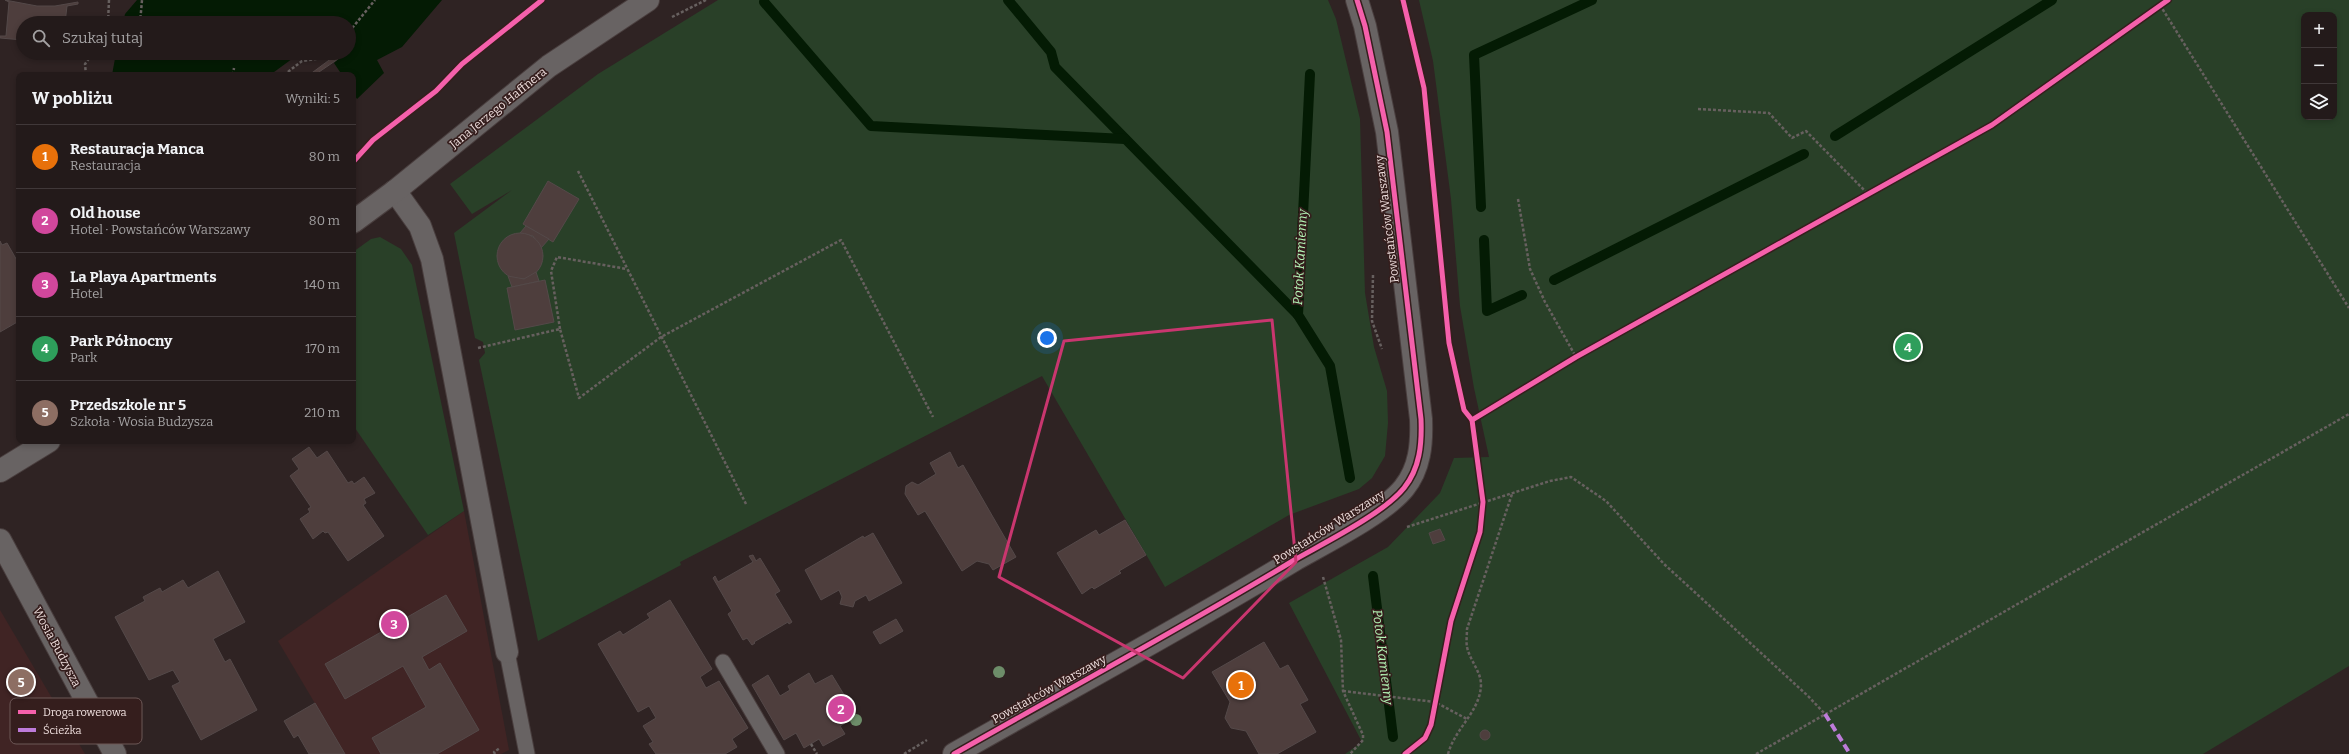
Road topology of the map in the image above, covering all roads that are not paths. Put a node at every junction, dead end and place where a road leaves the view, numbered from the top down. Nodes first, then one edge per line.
1 (648, 0) edge
2 (1357, 0) edge
3 (395, 190) junction
4 (356, 220) edge
5 (44, 444) edge
6 (0, 471) edge
7 (0, 540) edge
8 (507, 652) joint
9 (723, 662) dead end
10 (85, 698) edge
11 (110, 744) edge
12 (115, 754) edge
13 (527, 754) edge
14 (777, 754) edge
15 (954, 754) edge

1 - 3 street, Jana Jerzego Haffnera
2 - 15 street, Powstańców Warszawy
3 - 4 street, Jana Jerzego Haffnera
3 - 8 street
5 - 6 street
7 - 10 street, Wosia Budzysza
8 - 13 lane
9 - 14 lane
11 - 12 street, Wosia Budzysza

